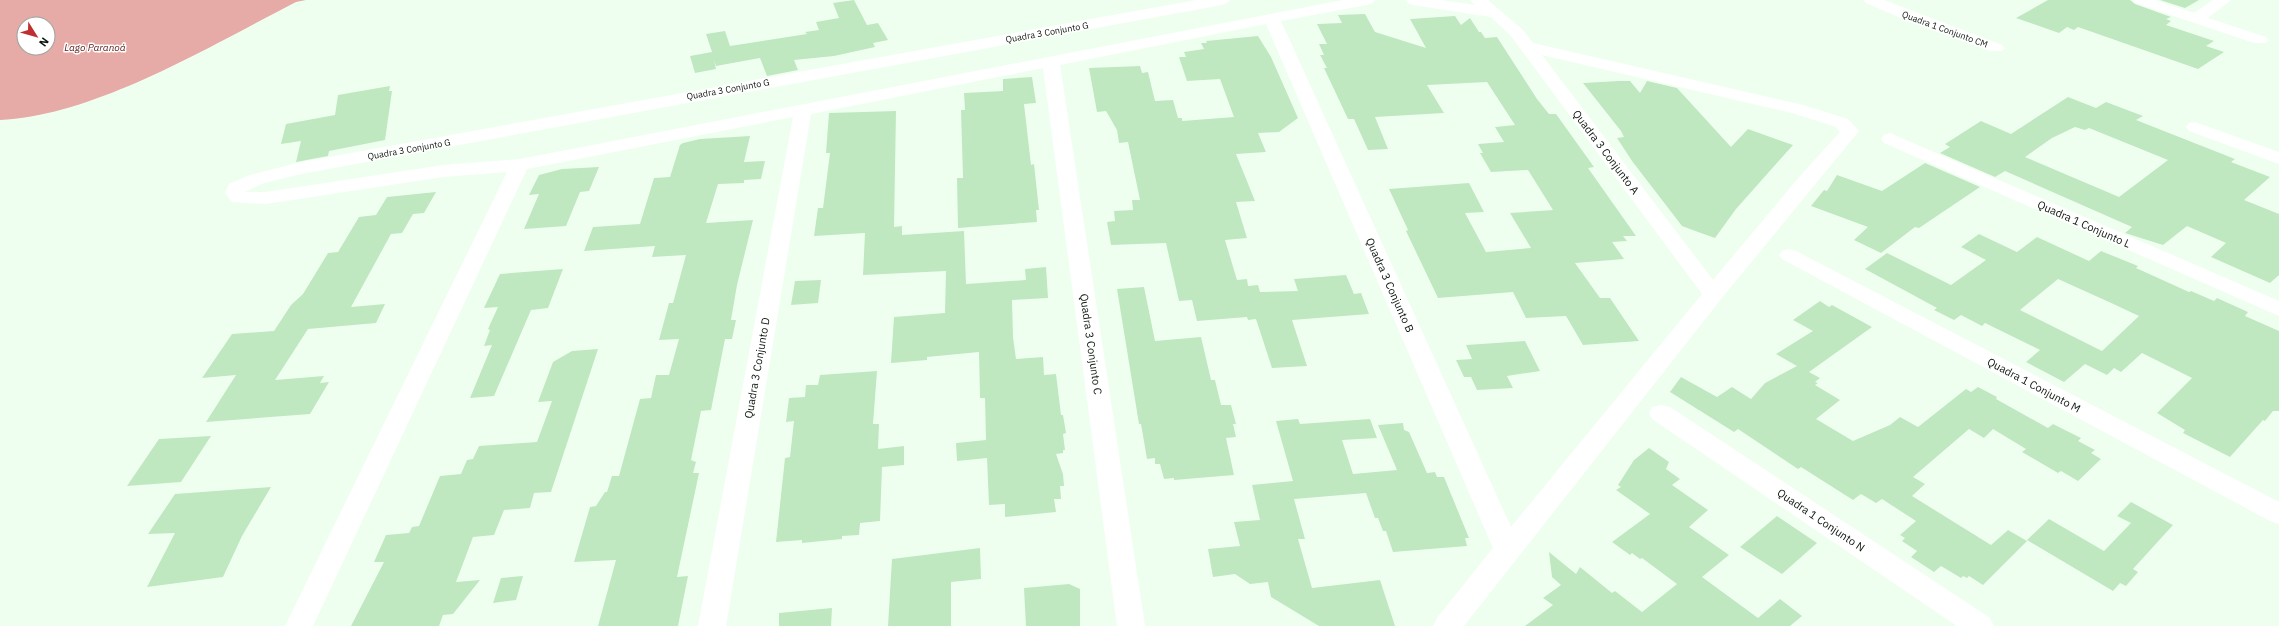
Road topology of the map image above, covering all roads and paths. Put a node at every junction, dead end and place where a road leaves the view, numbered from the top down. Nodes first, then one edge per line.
1 (1222, 0) edge
2 (1367, 0) edge
3 (1413, 0) edge
4 (1478, 0) edge
5 (1872, 0) edge
6 (2140, 0) edge
7 (2223, 0) edge
8 (1496, 13) junction
9 (2196, 18) junction
10 (1120, 19) junction
11 (1272, 19) junction
12 (2260, 40) dead end
13 (1150, 43) junction
14 (1526, 46) junction
15 (1996, 48) dead end
16 (1051, 62) junction
17 (803, 109) junction
18 (2195, 127) dead end
19 (1890, 139) dead end
20 (2279, 158) edge
21 (520, 164) junction
22 (1789, 255) dead end
23 (1713, 294) junction
24 (2279, 309) edge
25 (1661, 413) dead end
26 (2279, 514) edge
27 (1508, 551) junction
28 (299, 626) edge
29 (712, 626) edge
30 (1131, 626) edge
31 (1447, 626) edge
32 (1980, 626) edge

1 - 10 street, Quadra 3 Conjunto G
2 - 11 street
3 - 8 street
4 - 8 street, Quadra 3 Conjunto A
5 - 15 street, Quadra 1 Conjunto CM
6 - 9 street
7 - 9 street
8 - 14 street, Quadra 3 Conjunto A
9 - 12 street
10 - 13 street
10 - 21 street, Quadra 3 Conjunto G
11 - 13 street
11 - 27 street, Quadra 3 Conjunto B
13 - 16 street
14 - 23 street, Quadra 3 Conjunto A
14 - 23 street
16 - 17 street
16 - 30 street, Quadra 3 Conjunto C
17 - 21 street
17 - 29 street, Quadra 3 Conjunto D
18 - 20 street
19 - 24 street, Quadra 1 Conjunto L
21 - 28 street
22 - 26 street, Quadra 1 Conjunto M
23 - 27 street
25 - 32 street, Quadra 1 Conjunto N
27 - 31 street

